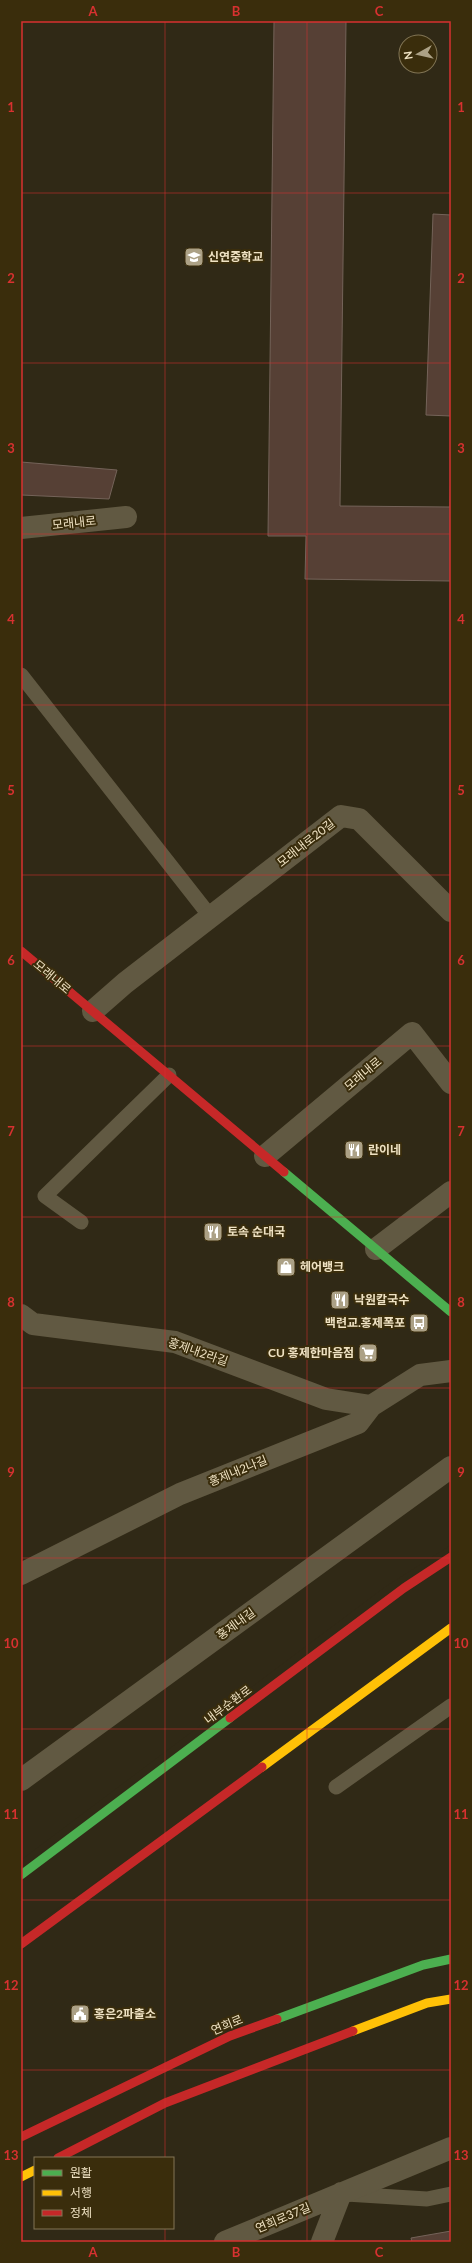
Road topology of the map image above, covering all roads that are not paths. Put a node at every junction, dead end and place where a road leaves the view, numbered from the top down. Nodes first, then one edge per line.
1 (126, 517) dead end
2 (21, 528) edge
3 (21, 675) edge
4 (451, 911) edge
5 (210, 916) junction
6 (23, 957) edge
7 (93, 1011) junction
8 (168, 1075) junction
9 (451, 1083) edge
10 (265, 1156) junction
11 (451, 1192) edge
12 (81, 1222) dead end
13 (376, 1250) junction
14 (451, 1312) edge
15 (21, 1315) edge
16 (451, 1371) edge
17 (371, 1406) junction
18 (451, 1467) edge
19 (451, 1557) edge
20 (21, 1574) edge
21 (451, 1628) edge
22 (451, 1706) edge
23 (21, 1780) edge
24 (336, 1786) dead end
25 (21, 1875) edge
26 (21, 1944) edge
27 (451, 1959) edge
28 (451, 1999) edge
29 (21, 2137) edge
30 (451, 2148) edge
31 (60, 2157) edge
32 (34, 2170) edge
33 (21, 2177) edge
34 (341, 2193) junction
35 (451, 2194) edge
36 (225, 2242) edge
37 (322, 2242) edge

1 - 2 street, 모래내로
3 - 5 lane
4 - 5 street, 모래내로20길
5 - 7 street, 모래내로20길
6 - 7 main road, 모래내로
7 - 8 main road, 모래내로
8 - 10 main road, 모래내로
8 - 12 lane
9 - 10 street, 모래내로
10 - 13 main road, 모래내로
11 - 13 street
13 - 14 main road, 모래내로
15 - 17 street, 홍제내2라길
16 - 17 street, 홍제내2나길
17 - 20 street, 홍제내2나길
18 - 23 street, 홍제내길
19 - 25 main road, 내부순환로
21 - 26 main road
22 - 24 lane
27 - 29 main road, 연희로
28 - 31 main road
30 - 34 street, 연희로37길
32 - 33 main road
34 - 35 lane, 연희로37길
34 - 36 street, 연희로37길
34 - 37 street

